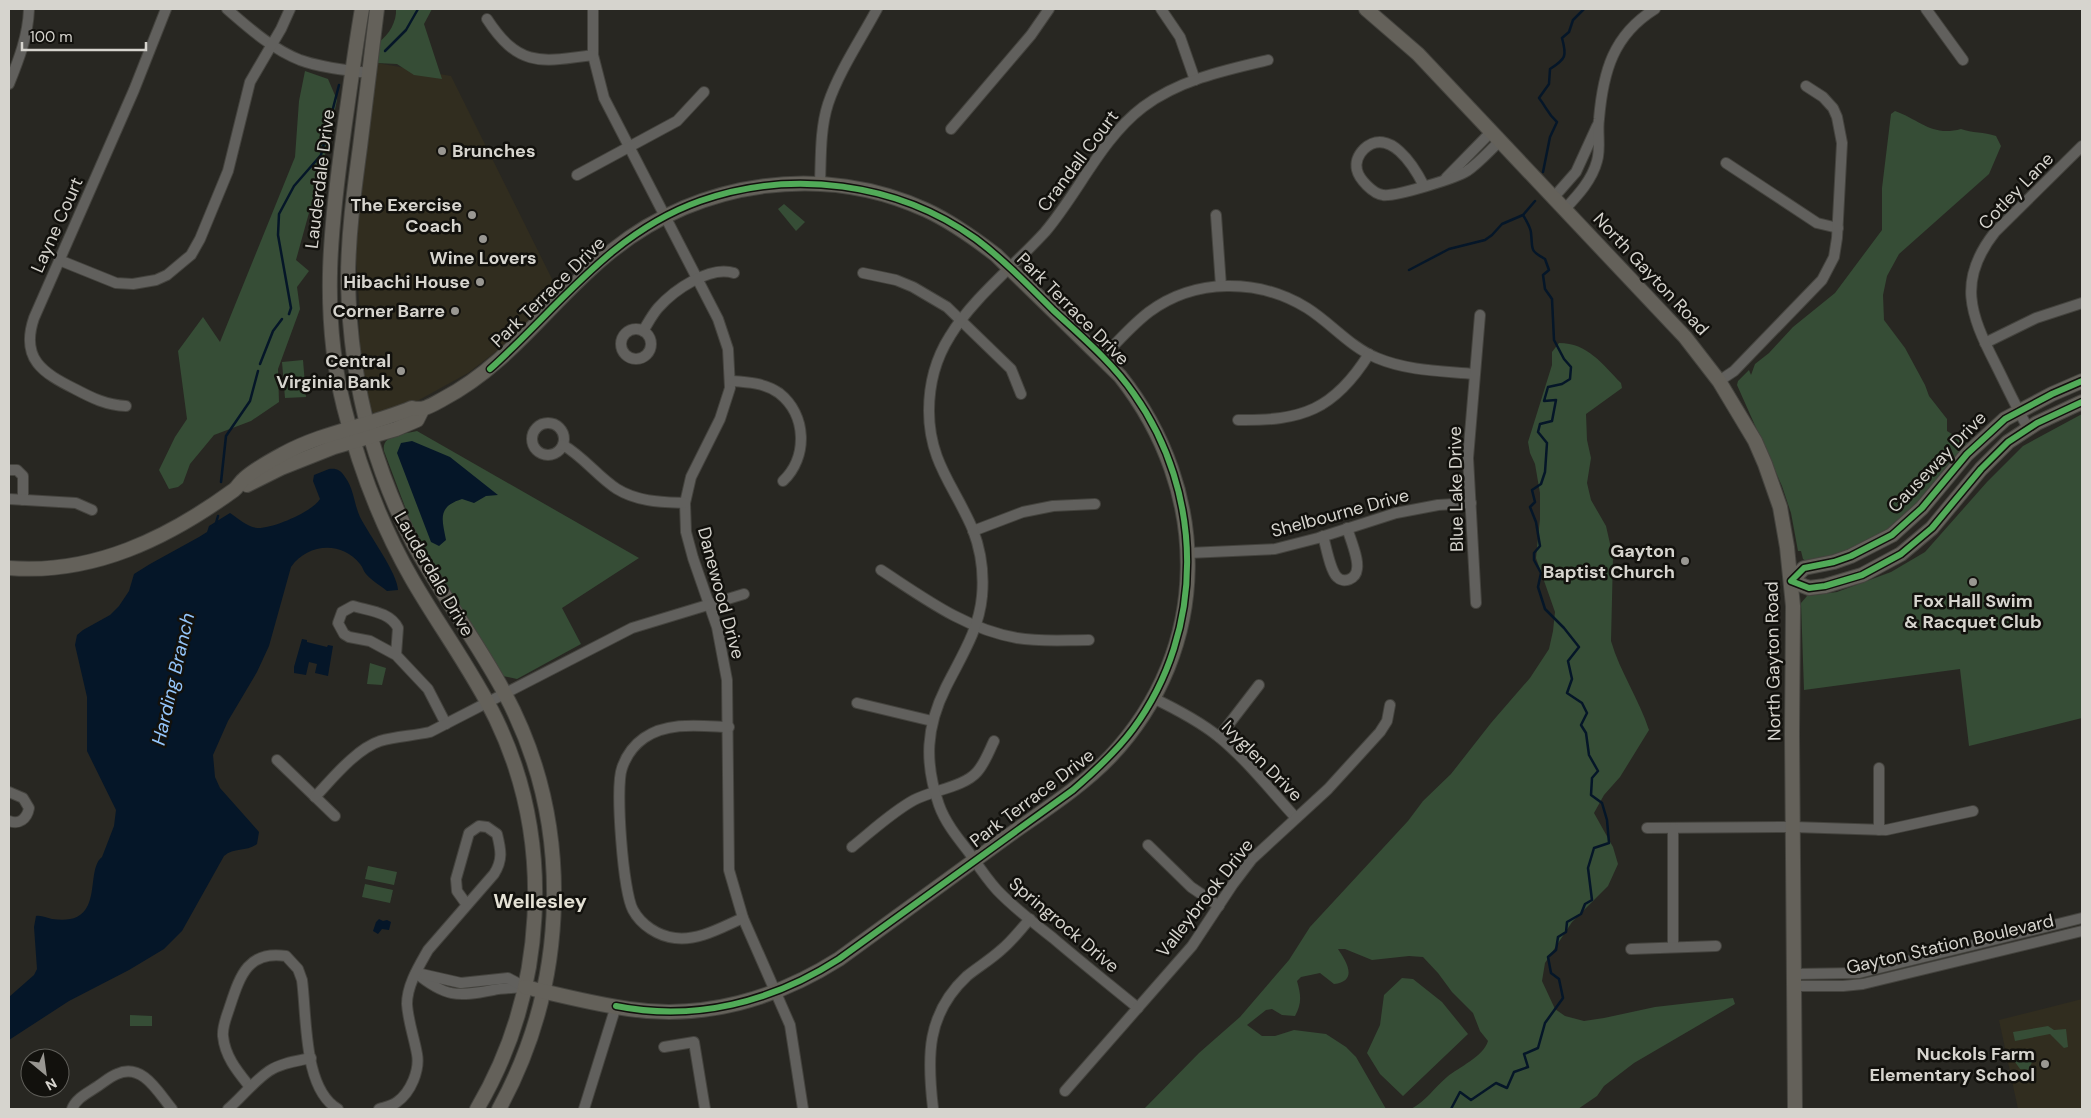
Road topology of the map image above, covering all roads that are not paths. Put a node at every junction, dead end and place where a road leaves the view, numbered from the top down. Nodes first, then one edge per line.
1 (29, 9) edge
2 (166, 9) edge
3 (227, 9) edge
4 (290, 9) edge
5 (362, 9) edge
6 (377, 9) edge
7 (593, 9) edge
8 (878, 9) edge
9 (1048, 9) edge
10 (1161, 9) edge
11 (1366, 9) edge
12 (1655, 9) edge
13 (1926, 9) edge
14 (487, 19) dead end
15 (272, 44) junction
16 (593, 55) junction
17 (1268, 60) dead end
18 (1963, 60) dead end
19 (352, 71) junction
20 (368, 73) junction
21 (1195, 80) junction
22 (9, 84) edge
23 (1806, 86) dead end
24 (704, 92) dead end
25 (1599, 123) junction
26 (951, 128) dead end
27 (1496, 136) junction
28 (2082, 146) edge
29 (628, 148) junction
30 (1726, 163) dead end
31 (577, 175) dead end
32 (820, 184) junction
33 (1424, 186) junction
34 (1554, 197) junction
35 (1565, 209) junction
36 (1216, 215) dead end
37 (664, 217) junction
38 (1838, 228) junction
39 (59, 260) junction
40 (1010, 268) junction
41 (734, 273) dead end
42 (863, 273) dead end
43 (697, 280) junction
44 (1221, 286) junction
45 (2082, 303) edge
46 (1480, 315) dead end
47 (961, 320) junction
48 (643, 331) dead end
49 (1985, 343) junction
50 (1369, 354) junction
51 (1102, 357) junction
52 (1474, 374) junction
53 (731, 380) junction
54 (1719, 381) junction
55 (2082, 381) edge
56 (1021, 394) dead end
57 (2082, 402) edge
58 (126, 406) dead end
59 (2019, 412) junction
60 (1238, 420) dead end
61 (2028, 428) junction
62 (369, 430) junction
63 (352, 434) junction
64 (563, 445) dead end
65 (9, 470) edge
66 (783, 480) dead end
67 (9, 499) edge
68 (23, 500) junction
69 (685, 503) junction
70 (1095, 504) dead end
71 (1471, 504) junction
72 (92, 510) dead end
73 (1347, 528) junction
74 (973, 532) junction
75 (1323, 536) junction
76 (1188, 553) junction
77 (9, 568) edge
78 (881, 570) dead end
79 (1791, 581) junction
80 (744, 594) dead end
81 (1476, 603) dead end
82 (709, 604) junction
83 (976, 626) junction
84 (1089, 640) dead end
85 (396, 655) junction
86 (1259, 686) dead end
87 (504, 693) junction
88 (1153, 698) junction
89 (488, 702) junction
90 (857, 703) dead end
91 (1390, 705) dead end
92 (932, 722) junction
93 (446, 724) junction
94 (729, 728) junction
95 (1219, 737) junction
96 (994, 741) dead end
97 (277, 760) dead end
98 (1879, 768) dead end
99 (935, 790) junction
100 (9, 792) edge
101 (315, 797) junction
102 (1974, 812) dead end
103 (335, 816) dead end
104 (1296, 818) junction
105 (9, 821) edge
106 (1793, 827) junction
107 (1647, 828) dead end
108 (1673, 828) junction
109 (1878, 830) junction
110 (1148, 844) dead end
111 (852, 847) dead end
112 (975, 861) junction
113 (467, 905) junction
114 (1219, 906) junction
115 (743, 918) junction
116 (2082, 918) edge
117 (1030, 919) junction
118 (2082, 931) edge
119 (1716, 946) dead end
120 (1674, 947) junction
121 (1631, 949) dead end
122 (416, 973) junction
123 (1795, 980) junction
124 (525, 987) junction
125 (543, 991) junction
126 (776, 992) junction
127 (616, 1006) junction
128 (1138, 1008) junction
129 (664, 1047) dead end
130 (311, 1058) junction
131 (250, 1087) junction
132 (1065, 1092) dead end
133 (933, 1108) dead end
134 (72, 1109) edge
135 (172, 1109) edge
136 (228, 1109) edge
137 (338, 1109) edge
138 (379, 1109) edge
139 (477, 1109) edge
140 (499, 1109) edge
141 (584, 1109) edge
142 (705, 1109) edge
143 (803, 1109) edge
144 (1795, 1109) edge

1 - 22 street
2 - 39 street, Layne Court
3 - 15 street
4 - 15 street
5 - 19 street, Lauderdale Drive
6 - 20 street, Lauderdale Drive
7 - 16 street, Danewood Drive
8 - 32 street
9 - 26 street
10 - 21 street
11 - 27 street, North Gayton Road
12 - 25 street
13 - 18 street
14 - 16 street
15 - 19 street
15 - 39 street
16 - 29 street, Danewood Drive
17 - 21 street, Crandall Court
19 - 20 street
19 - 63 street, Lauderdale Drive
20 - 62 street, Lauderdale Drive
21 - 40 street, Crandall Court
23 - 38 street
24 - 29 street
25 - 34 street
25 - 35 street
27 - 33 street
27 - 34 street, North Gayton Road
28 - 49 street, Cotley Lane
29 - 31 street
29 - 37 street, Danewood Drive
30 - 38 street
32 - 37 street, Park Terrace Drive
32 - 40 street, Park Terrace Drive
33 - 33 street
34 - 35 street, North Gayton Road
35 - 54 street, North Gayton Road
36 - 44 street
37 - 43 street, Danewood Drive
37 - 62 street, Park Terrace Drive
38 - 54 street
39 - 58 street, Layne Court
40 - 47 street, Crandall Court
40 - 51 street, Park Terrace Drive
41 - 43 street
42 - 47 street
43 - 48 street
43 - 53 street, Danewood Drive
44 - 50 street
44 - 51 street
45 - 49 street
46 - 52 street, Blue Lake Drive
47 - 56 street
47 - 74 street, Crandall Court
49 - 59 street, Cotley Lane
50 - 52 street
50 - 60 street
51 - 76 street, Park Terrace Drive
52 - 71 street, Blue Lake Drive
53 - 66 street
53 - 69 street, Danewood Drive
54 - 79 street, North Gayton Road
55 - 59 street, Causeway Drive
57 - 61 street, Causeway Drive
59 - 61 street, Cotley Lane
59 - 79 street, Causeway Drive
61 - 79 street, Causeway Drive
62 - 63 street, Park Terrace Drive
62 - 87 street, Lauderdale Drive
63 - 77 street, Park Terrace Drive
63 - 89 street, Lauderdale Drive
64 - 69 street
65 - 68 street
67 - 68 street
68 - 72 street
69 - 82 street, Danewood Drive
70 - 74 street
71 - 73 street, Shelbourne Drive
71 - 81 street, Blue Lake Drive
73 - 75 street, Shelbourne Drive
73 - 75 street
74 - 83 street, Springrock Drive
75 - 76 street, Shelbourne Drive
76 - 88 street, Park Terrace Drive
78 - 83 street
79 - 106 street, North Gayton Road
80 - 82 street
82 - 87 street
82 - 94 street, Danewood Drive
83 - 84 street
83 - 92 street, Springrock Drive
85 - 85 street
85 - 93 street
86 - 95 street
87 - 89 street
87 - 125 street, Lauderdale Drive
88 - 95 street, Ivyglen Drive
88 - 112 street, Park Terrace Drive
89 - 93 street
89 - 124 street, Lauderdale Drive
90 - 92 street
91 - 104 street, Valleybrook Drive
92 - 99 street, Springrock Drive
93 - 101 street
94 - 115 street, Danewood Drive
94 - 115 street
95 - 104 street, Ivyglen Drive
96 - 99 street
97 - 101 street
98 - 109 street
99 - 111 street
99 - 112 street, Springrock Drive
100 - 105 street
101 - 103 street
102 - 109 street
104 - 114 street, Valleybrook Drive
106 - 108 street
106 - 109 street
106 - 123 street, North Gayton Road
107 - 108 street
108 - 120 street
110 - 114 street
112 - 117 street, Springrock Drive
112 - 126 street, Park Terrace Drive
113 - 113 street
113 - 122 street
114 - 128 street, Valleybrook Drive
115 - 126 street, Danewood Drive
116 - 123 street, Gayton Station Boulevard
117 - 128 street, Springrock Drive
117 - 133 street
118 - 123 street, Gayton Station Boulevard
119 - 120 street
120 - 121 street
122 - 124 street
122 - 138 street
123 - 144 street, North Gayton Road
124 - 125 street, Park Terrace Drive
124 - 139 street, Lauderdale Drive
125 - 127 street, Park Terrace Drive
125 - 140 street, Lauderdale Drive
126 - 127 street, Park Terrace Drive
126 - 143 street, Danewood Drive
127 - 141 street
128 - 132 street, Valleybrook Drive
129 - 142 street
130 - 131 street
130 - 131 street
130 - 137 street
131 - 136 street
134 - 135 street

